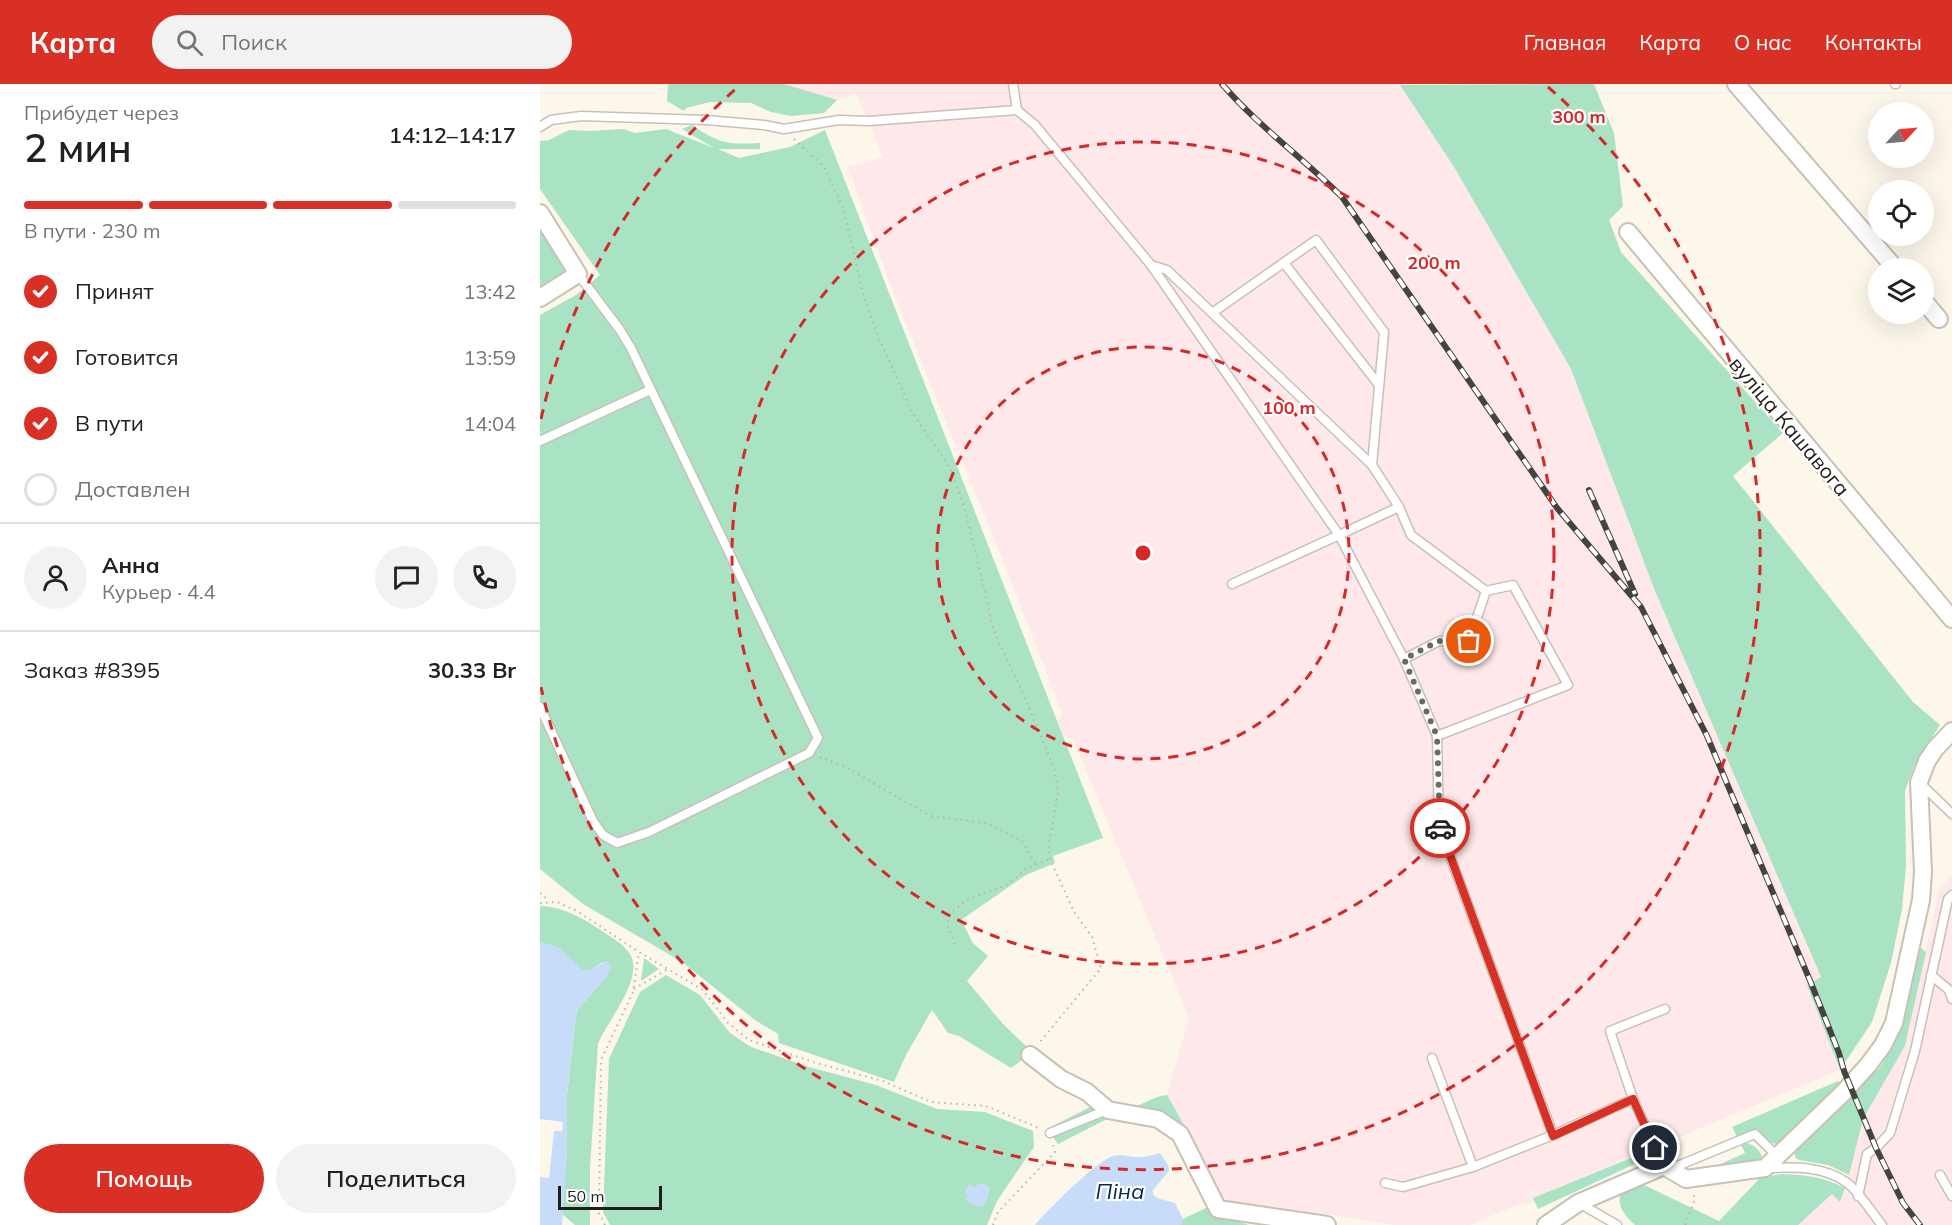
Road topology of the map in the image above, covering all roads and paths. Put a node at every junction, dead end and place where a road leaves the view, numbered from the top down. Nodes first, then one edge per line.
1 (1013, 84) edge
2 (1736, 84) edge
3 (1017, 110) junction
4 (540, 127) edge
5 (784, 129) junction
6 (540, 213) edge
7 (1628, 232) dead end
8 (1886, 258) edge
9 (1284, 263) junction
10 (1151, 265) junction
11 (578, 274) junction
12 (540, 298) edge
13 (1212, 313) junction
14 (1934, 313) edge
15 (1939, 319) dead end
16 (1379, 385) junction
17 (650, 390) junction
18 (540, 441) edge
19 (1372, 465) junction
20 (1399, 507) junction
21 (1339, 535) junction
22 (1232, 584) dead end
23 (1486, 591) junction
24 (1952, 619) edge
25 (1404, 659) junction
26 (540, 707) edge
27 (1952, 731) edge
28 (1437, 736) junction
29 (810, 753) junction
30 (1919, 782) junction
31 (1952, 814) edge
32 (1050, 859) junction
33 (1036, 864) junction
34 (540, 893) edge
35 (1952, 895) edge
36 (550, 902) junction
37 (540, 903) edge
38 (955, 944) dead end
39 (639, 952) junction
40 (668, 969) junction
41 (1931, 975) junction
42 (633, 989) junction
43 (1952, 999) edge
44 (1665, 1009) dead end
45 (1030, 1055) joint
46 (1432, 1058) dead end
47 (1633, 1099) junction
48 (1108, 1110) junction
49 (1050, 1133) junction
50 (1553, 1136) junction
51 (1771, 1162) junction
52 (1473, 1167) junction
53 (1667, 1168) junction
54 (1940, 1175) dead end
55 (1686, 1179) junction
56 (1385, 1184) dead end
57 (1858, 1196) junction
58 (1952, 1196) edge
59 (1578, 1203) junction
60 (605, 1225) edge
61 (993, 1225) edge
62 (1327, 1225) edge
63 (1546, 1225) edge
64 (1617, 1225) edge
65 (1685, 1225) edge
66 (1882, 1225) edge

1 - 3 lane
2 - 8 street
3 - 5 lane
3 - 10 lane
4 - 5 lane
5 - 32 path
6 - 11 street
7 - 24 street, вуліца Кашавога
9 - 13 lane
9 - 16 lane
9 - 16 lane
10 - 13 lane
10 - 21 lane
11 - 12 street
11 - 17 lane
13 - 19 lane
14 - 15 street
16 - 19 lane
17 - 18 lane
17 - 29 lane
19 - 20 lane
20 - 21 lane
20 - 23 lane
21 - 22 lane
21 - 25 lane
23 - 25 lane
23 - 28 lane
25 - 28 lane
26 - 29 lane
27 - 30 street
28 - 50 lane
29 - 33 path
30 - 31 lane
30 - 51 street
32 - 33 path
32 - 45 path
33 - 38 path
34 - 36 path
35 - 41 lane
36 - 37 path
36 - 39 path
39 - 40 path
39 - 42 path
40 - 42 path
40 - 49 path
41 - 43 lane
41 - 57 lane
42 - 60 path
44 - 47 lane
45 - 48 street
46 - 52 lane
47 - 50 lane
47 - 53 lane
48 - 49 lane
48 - 62 street
49 - 61 path
50 - 52 lane
51 - 53 lane
51 - 55 street
51 - 57 lane
52 - 56 lane
53 - 55 street
53 - 59 street
54 - 58 lane
55 - 65 path
57 - 66 lane
59 - 63 street
59 - 64 lane

